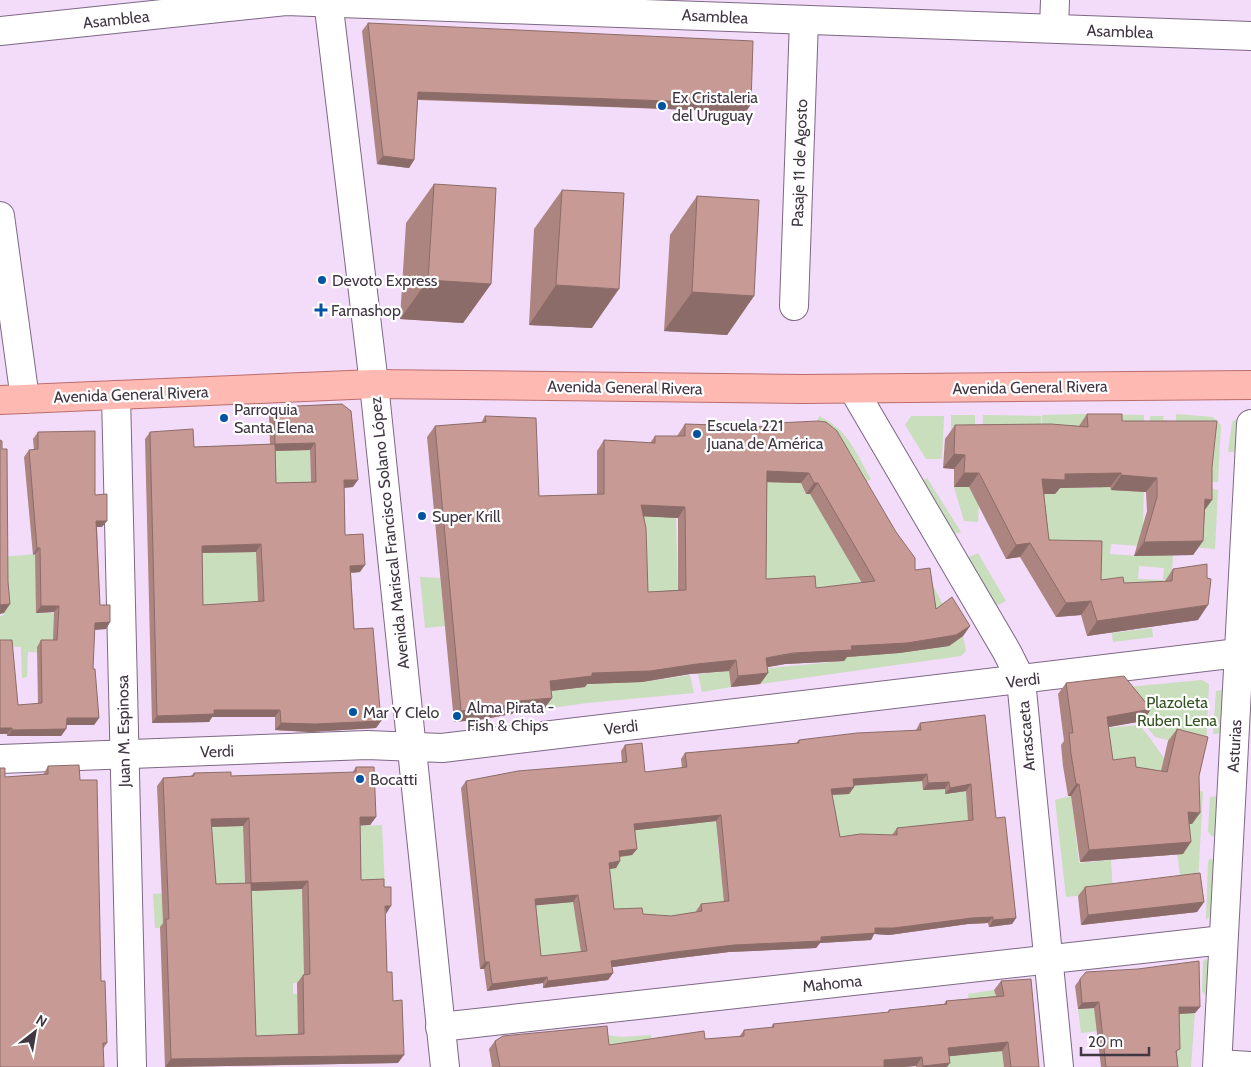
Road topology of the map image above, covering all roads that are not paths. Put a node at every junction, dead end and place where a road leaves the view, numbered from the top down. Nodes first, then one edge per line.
1 (1055, 0) edge
2 (328, 1) edge
3 (676, 7) edge
4 (804, 20) junction
5 (1054, 28) junction
6 (0, 31) edge
7 (1251, 36) edge
8 (0, 216) edge
9 (794, 306) dead end
10 (374, 384) junction
11 (1251, 385) edge
12 (853, 389) junction
13 (116, 395) junction
14 (13, 399) edge
15 (1251, 424) edge
16 (1238, 653) junction
17 (1021, 680) junction
18 (1243, 734) edge
19 (411, 747) junction
20 (124, 755) junction
21 (0, 759) edge
22 (1224, 940) junction
23 (1047, 960) junction
24 (440, 1026) junction
25 (1218, 1065) edge
26 (1251, 1066) edge
27 (132, 1067) edge
28 (445, 1067) edge
29 (1059, 1067) edge

1 - 5 street
2 - 3 street, Asamblea
2 - 6 street, Asamblea
2 - 10 street, Avenida Mariscal Francisco Solano López
3 - 4 street, Asamblea
4 - 5 street, Asamblea
4 - 9 street, Pasaje 11 de Agosto
5 - 7 street, Asamblea
8 - 14 street
10 - 12 main road, Avenida General Rivera
10 - 13 main road, Avenida General Rivera
10 - 19 street, Avenida Mariscal Francisco Solano López
11 - 12 main road, Avenida General Rivera
12 - 17 street, Arrascaeta
13 - 14 main road, Avenida General Rivera
13 - 20 street, Juan M. Espinosa
15 - 16 street, Asturias
16 - 17 street, Verdi
16 - 18 street, Asturias
17 - 19 street, Verdi
17 - 23 street, Arrascaeta
18 - 22 street, Asturias
19 - 20 street, Verdi
19 - 24 street, Avenida Mariscal Francisco Solano López
20 - 21 street, Verdi
20 - 27 street, Juan M. Espinosa
22 - 23 street, Mahoma
22 - 25 street, Asturias
23 - 24 street, Mahoma
23 - 29 street, Arrascaeta
24 - 28 street, Avenida Mariscal Francisco Solano López
25 - 26 street

